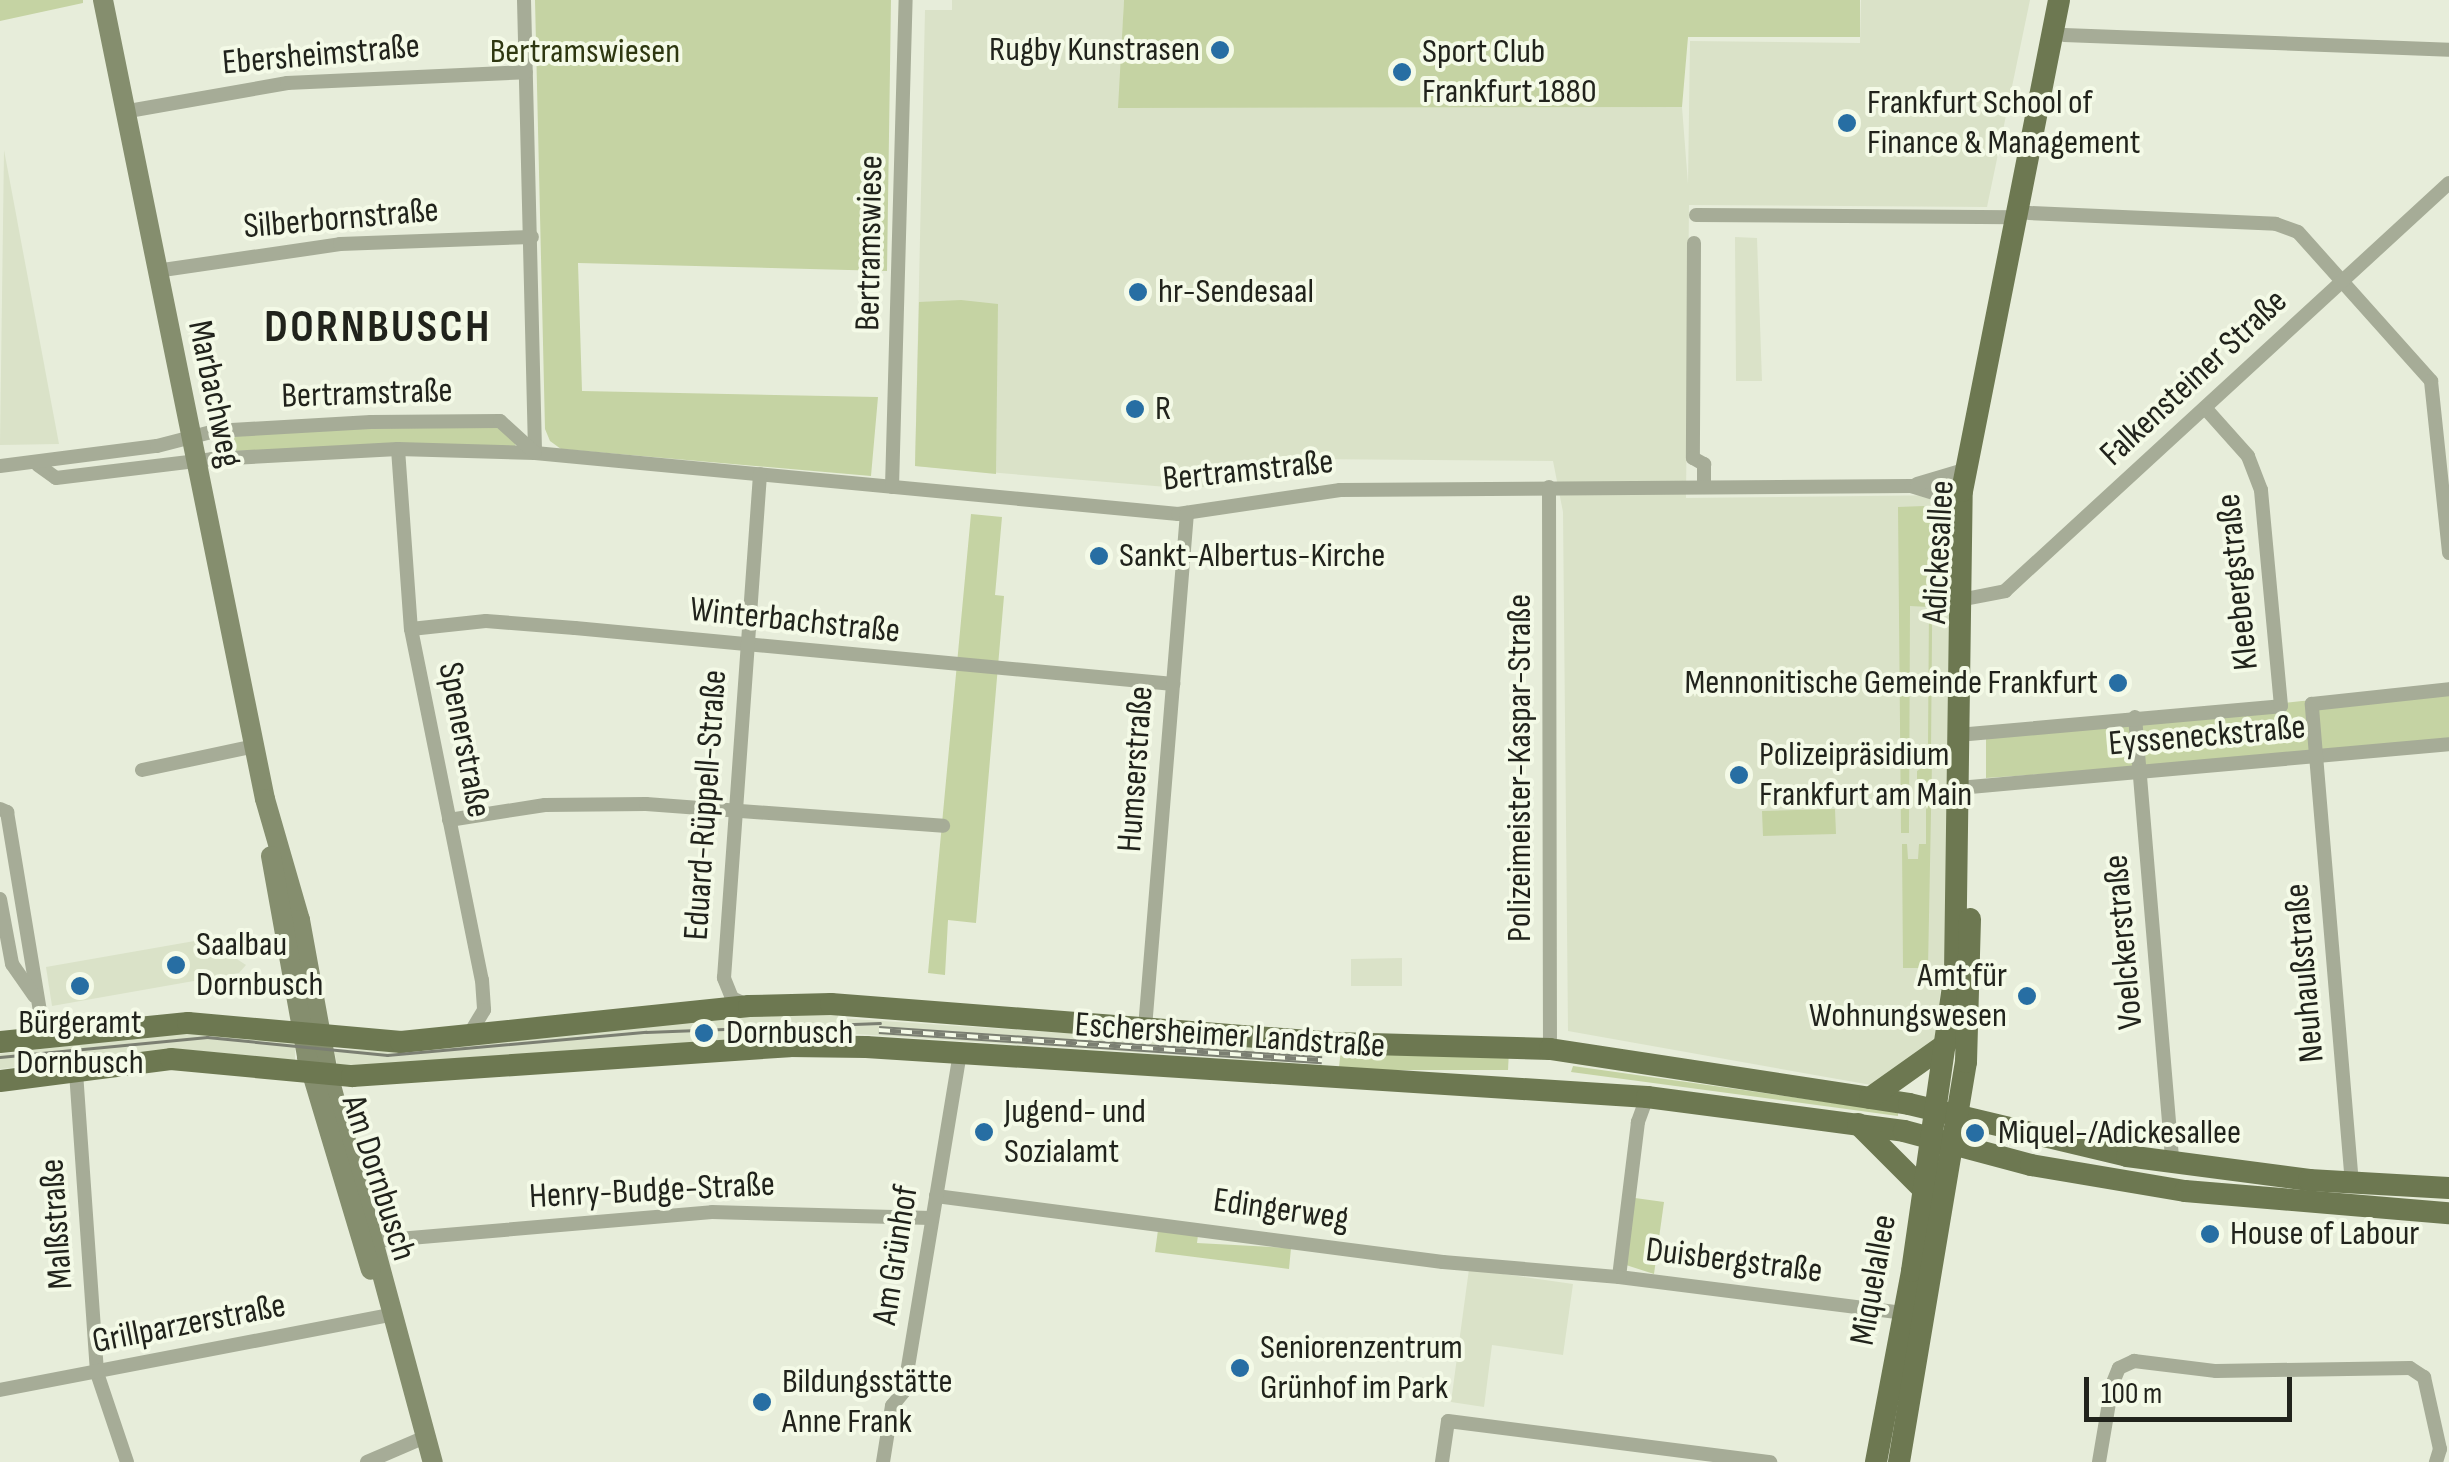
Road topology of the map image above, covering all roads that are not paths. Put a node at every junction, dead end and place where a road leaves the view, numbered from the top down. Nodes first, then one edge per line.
1 (103, 0) edge
2 (524, 0) edge
3 (906, 0) edge
4 (2058, 0) edge
5 (2072, 0) edge
6 (2064, 35) junction
7 (2449, 50) edge
8 (526, 72) junction
9 (123, 112) junction
10 (2449, 183) edge
11 (1696, 215) dead end
12 (2021, 215) junction
13 (532, 237) junction
14 (1694, 243) dead end
15 (156, 271) junction
16 (2344, 282) junction
17 (2206, 409) junction
18 (190, 438) junction
19 (398, 449) junction
20 (535, 453) junction
21 (194, 461) junction
22 (38, 465) junction
23 (0, 466) edge
24 (1964, 470) junction
25 (760, 474) junction
26 (1549, 486) junction
27 (1911, 486) junction
28 (1704, 487) junction
29 (892, 488) junction
30 (1187, 514) junction
31 (1960, 518) junction
32 (2449, 553) edge
33 (1970, 598) junction
34 (411, 629) junction
35 (747, 645) junction
36 (1172, 684) junction
37 (2449, 689) edge
38 (2281, 706) joint
39 (2135, 717) junction
40 (1969, 734) junction
41 (2449, 744) edge
42 (255, 746) junction
43 (2316, 757) junction
44 (142, 770) dead end
45 (2140, 772) junction
46 (1970, 788) junction
47 (736, 808) junction
48 (0, 809) edge
49 (450, 820) junction
50 (944, 826) dead end
51 (0, 900) edge
52 (37, 1000) junction
53 (750, 1006) junction
54 (1145, 1028) junction
55 (312, 1034) junction
56 (44, 1036) junction
57 (468, 1036) junction
58 (0, 1042) edge
59 (1946, 1044) junction
60 (960, 1053) junction
61 (76, 1072) junction
62 (1551, 1072) junction
63 (319, 1073) junction
64 (0, 1081) edge
65 (1870, 1098) junction
66 (1643, 1108) junction
67 (1948, 1113) junction
68 (1858, 1124) junction
69 (1944, 1141) junction
70 (2172, 1162) junction
71 (2352, 1184) junction
72 (2449, 1188) edge
73 (1925, 1192) junction
74 (936, 1196) junction
75 (2449, 1213) edge
76 (931, 1218) junction
77 (375, 1242) junction
78 (1619, 1277) junction
79 (387, 1309) junction
80 (1905, 1313) junction
81 (97, 1372) junction
82 (0, 1390) edge
83 (425, 1437) junction
84 (127, 1462) edge
85 (367, 1462) edge
86 (433, 1462) edge
87 (884, 1462) edge
88 (1442, 1462) edge
89 (1770, 1462) edge
90 (1876, 1462) edge
91 (1898, 1462) edge
92 (2099, 1462) edge
93 (2436, 1462) edge

1 - 9 main road, Marbachweg
2 - 8 street
3 - 29 street, Bertramswiese
4 - 12 main road, Adickesallee
5 - 6 main road, Adickesallee
6 - 7 street
6 - 12 main road, Adickesallee
8 - 9 street, Ebersheimstraße
8 - 13 street
9 - 15 main road, Marbachweg
10 - 16 street, Falkensteiner Straße
11 - 12 street
12 - 16 street
12 - 24 main road, Adickesallee
12 - 33 main road, Adickesallee
13 - 15 street, Silberbornstraße
13 - 20 street
14 - 28 street
15 - 18 main road, Marbachweg
16 - 17 street, Falkensteiner Straße
16 - 32 street
17 - 33 street, Falkensteiner Straße
17 - 38 street, Kleebergstraße
18 - 20 street, Bertramstraße
18 - 21 main road, Marbachweg
18 - 22 street, Bertramstraße
19 - 20 street, Bertramstraße
19 - 21 street, Bertramstraße
19 - 34 street, Spenerstraße
20 - 25 street, Bertramstraße
21 - 22 street, Bertramstraße
21 - 42 main road, Marbachweg
22 - 23 street
24 - 27 street, Bertramstraße
24 - 31 main road, Adickesallee
25 - 29 street, Bertramstraße
25 - 35 street, Eduard-Rüppell-Straße
26 - 28 street, Bertramstraße
26 - 30 street, Bertramstraße
26 - 62 street, Polizeimeister-Kaspar-Straße
27 - 28 street, Bertramstraße
27 - 31 street
29 - 30 street, Bertramstraße
30 - 36 street, Humserstraße
31 - 59 main road, Adickesallee
33 - 40 main road, Adickesallee
34 - 35 street, Winterbachstraße
34 - 49 street, Spenerstraße
35 - 36 street, Winterbachstraße
35 - 47 street, Eduard-Rüppell-Straße
36 - 54 street, Humserstraße
37 - 43 street, Eysseneckstraße
38 - 39 street, Eysseneckstraße
39 - 40 street, Eysseneckstraße
39 - 45 street, Voelckerstraße
40 - 46 main road, Adickesallee
41 - 43 street, Eysseneckstraße
42 - 44 street
42 - 55 main road, Marbachweg
43 - 45 street, Eysseneckstraße
43 - 71 street, Neuhaußstraße
45 - 46 street, Eysseneckstraße
45 - 70 street, Voelckerstraße
46 - 67 main road, Adickesallee
47 - 49 street
47 - 50 street
47 - 53 street, Eduard-Rüppell-Straße
48 - 52 street
49 - 57 street, Spenerstraße
51 - 52 street
52 - 56 street
53 - 54 main road, Eschersheimer Landstraße
53 - 57 main road, Eschersheimer Landstraße
54 - 62 main road, Eschersheimer Landstraße
55 - 56 main road, Eschersheimer Landstraße
55 - 57 main road, Eschersheimer Landstraße
55 - 63 main road, Marbachweg
56 - 58 main road, Eschersheimer Landstraße
59 - 65 main road
59 - 67 main road, Adickesallee
60 - 62 main road, Eschersheimer Landstraße
60 - 63 main road, Eschersheimer Landstraße
60 - 74 street, Am Grünhof
61 - 63 main road, Eschersheimer Landstraße
61 - 64 main road, Eschersheimer Landstraße
61 - 81 street, Malßstraße
62 - 65 main road, Eschersheimer Landstraße
62 - 66 main road, Eschersheimer Landstraße
63 - 77 main road, Am Dornbusch
63 - 79 main road, Am Dornbusch
65 - 67 main road, Eschersheimer Landstraße
66 - 68 main road, Eschersheimer Landstraße
66 - 78 street, Duisbergstraße
67 - 69 main road, Miquelallee
67 - 70 main road, Eschersheimer Landstraße
68 - 69 main road, Eschersheimer Landstraße
68 - 73 main road
69 - 73 main road, Miquelallee
69 - 75 main road, Eschersheimer Landstraße
69 - 91 main road, Miquelallee
70 - 71 main road, Eschersheimer Landstraße
71 - 72 main road, Eschersheimer Landstraße
73 - 80 main road, Miquelallee
74 - 76 street, Am Grünhof
74 - 78 street, Edingerweg
76 - 77 street, Henry-Budge-Straße
76 - 87 street, Am Grünhof
77 - 79 main road, Am Dornbusch
78 - 80 street, Duisbergstraße
79 - 81 street, Grillparzerstraße
79 - 83 main road, Am Dornbusch
80 - 90 main road, Miquelallee
81 - 82 street, Grillparzerstraße
81 - 84 street, Malßstraße
83 - 85 street
83 - 86 main road, Am Dornbusch
88 - 89 street
92 - 93 street

